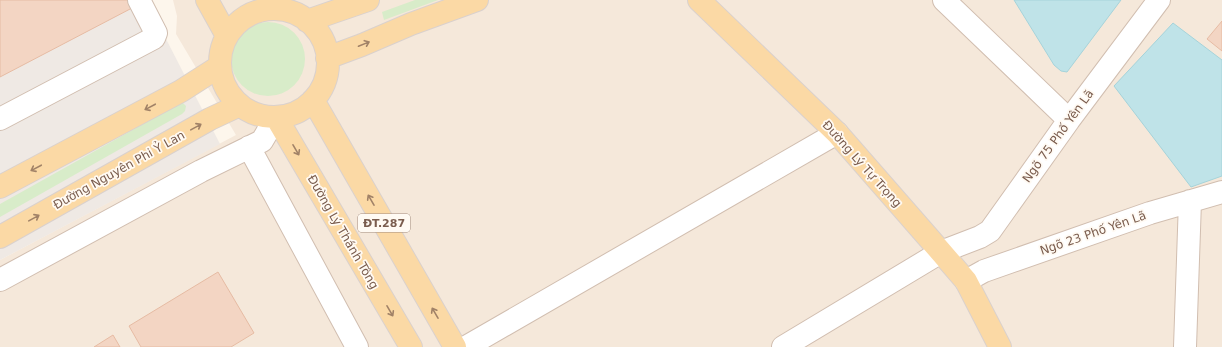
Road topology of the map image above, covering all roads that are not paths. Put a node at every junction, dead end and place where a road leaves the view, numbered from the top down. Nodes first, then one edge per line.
1 (139, 0) edge
2 (207, 0) edge
3 (368, 0) edge
4 (477, 0) edge
5 (699, 0) edge
6 (944, 0) edge
7 (1159, 0) edge
8 (255, 6) edge
9 (307, 21) junction
10 (227, 36) junction
11 (327, 58) junction
12 (220, 66) junction
13 (313, 100) junction
14 (240, 105) junction
15 (276, 117) junction
16 (0, 119) edge
17 (1069, 120) junction
18 (837, 133) junction
19 (249, 147) junction
20 (0, 187) edge
21 (1222, 192) edge
22 (1190, 201) junction
23 (0, 237) edge
24 (941, 252) junction
25 (0, 280) edge
26 (966, 281) junction
27 (357, 347) edge
28 (411, 347) edge
29 (455, 347) edge
30 (466, 347) edge
31 (783, 347) edge
32 (1000, 347) edge
33 (1185, 347) edge

1 - 16 street
2 - 10 main road
3 - 9 main road
11 -> 4 main road
5 - 18 main road, Đường Lý Tự Trọng
6 - 17 street
7 - 17 street, Ngõ 75 Phố Yên Lã
8 - 9 main road
8 - 10 main road
9 - 11 main road
10 - 12 main road
11 - 13 main road
12 - 14 main road
12 -> 20 main road
13 - 15 main road
29 -> 13 main road, ĐT.287
14 - 15 main road
23 -> 14 main road, Đường Nguyên Phi Ỷ Lan
15 - 19 street
15 -> 28 main road, Đường Lý Thánh Tông / ĐT.287
17 - 24 street, Ngõ 75 Phố Yên Lã
18 - 24 main road, Đường Lý Tự Trọng
18 - 30 street
19 - 25 street
19 - 27 street
21 - 22 street, Ngõ 23 Phố Yên Lã
22 - 26 street, Ngõ 23 Phố Yên Lã
22 - 33 street
24 - 26 main road, Đường Lý Tự Trọng
24 - 31 street, Ngõ 75 Phố Yên Lã
26 - 32 main road, Đường Lý Tự Trọng

